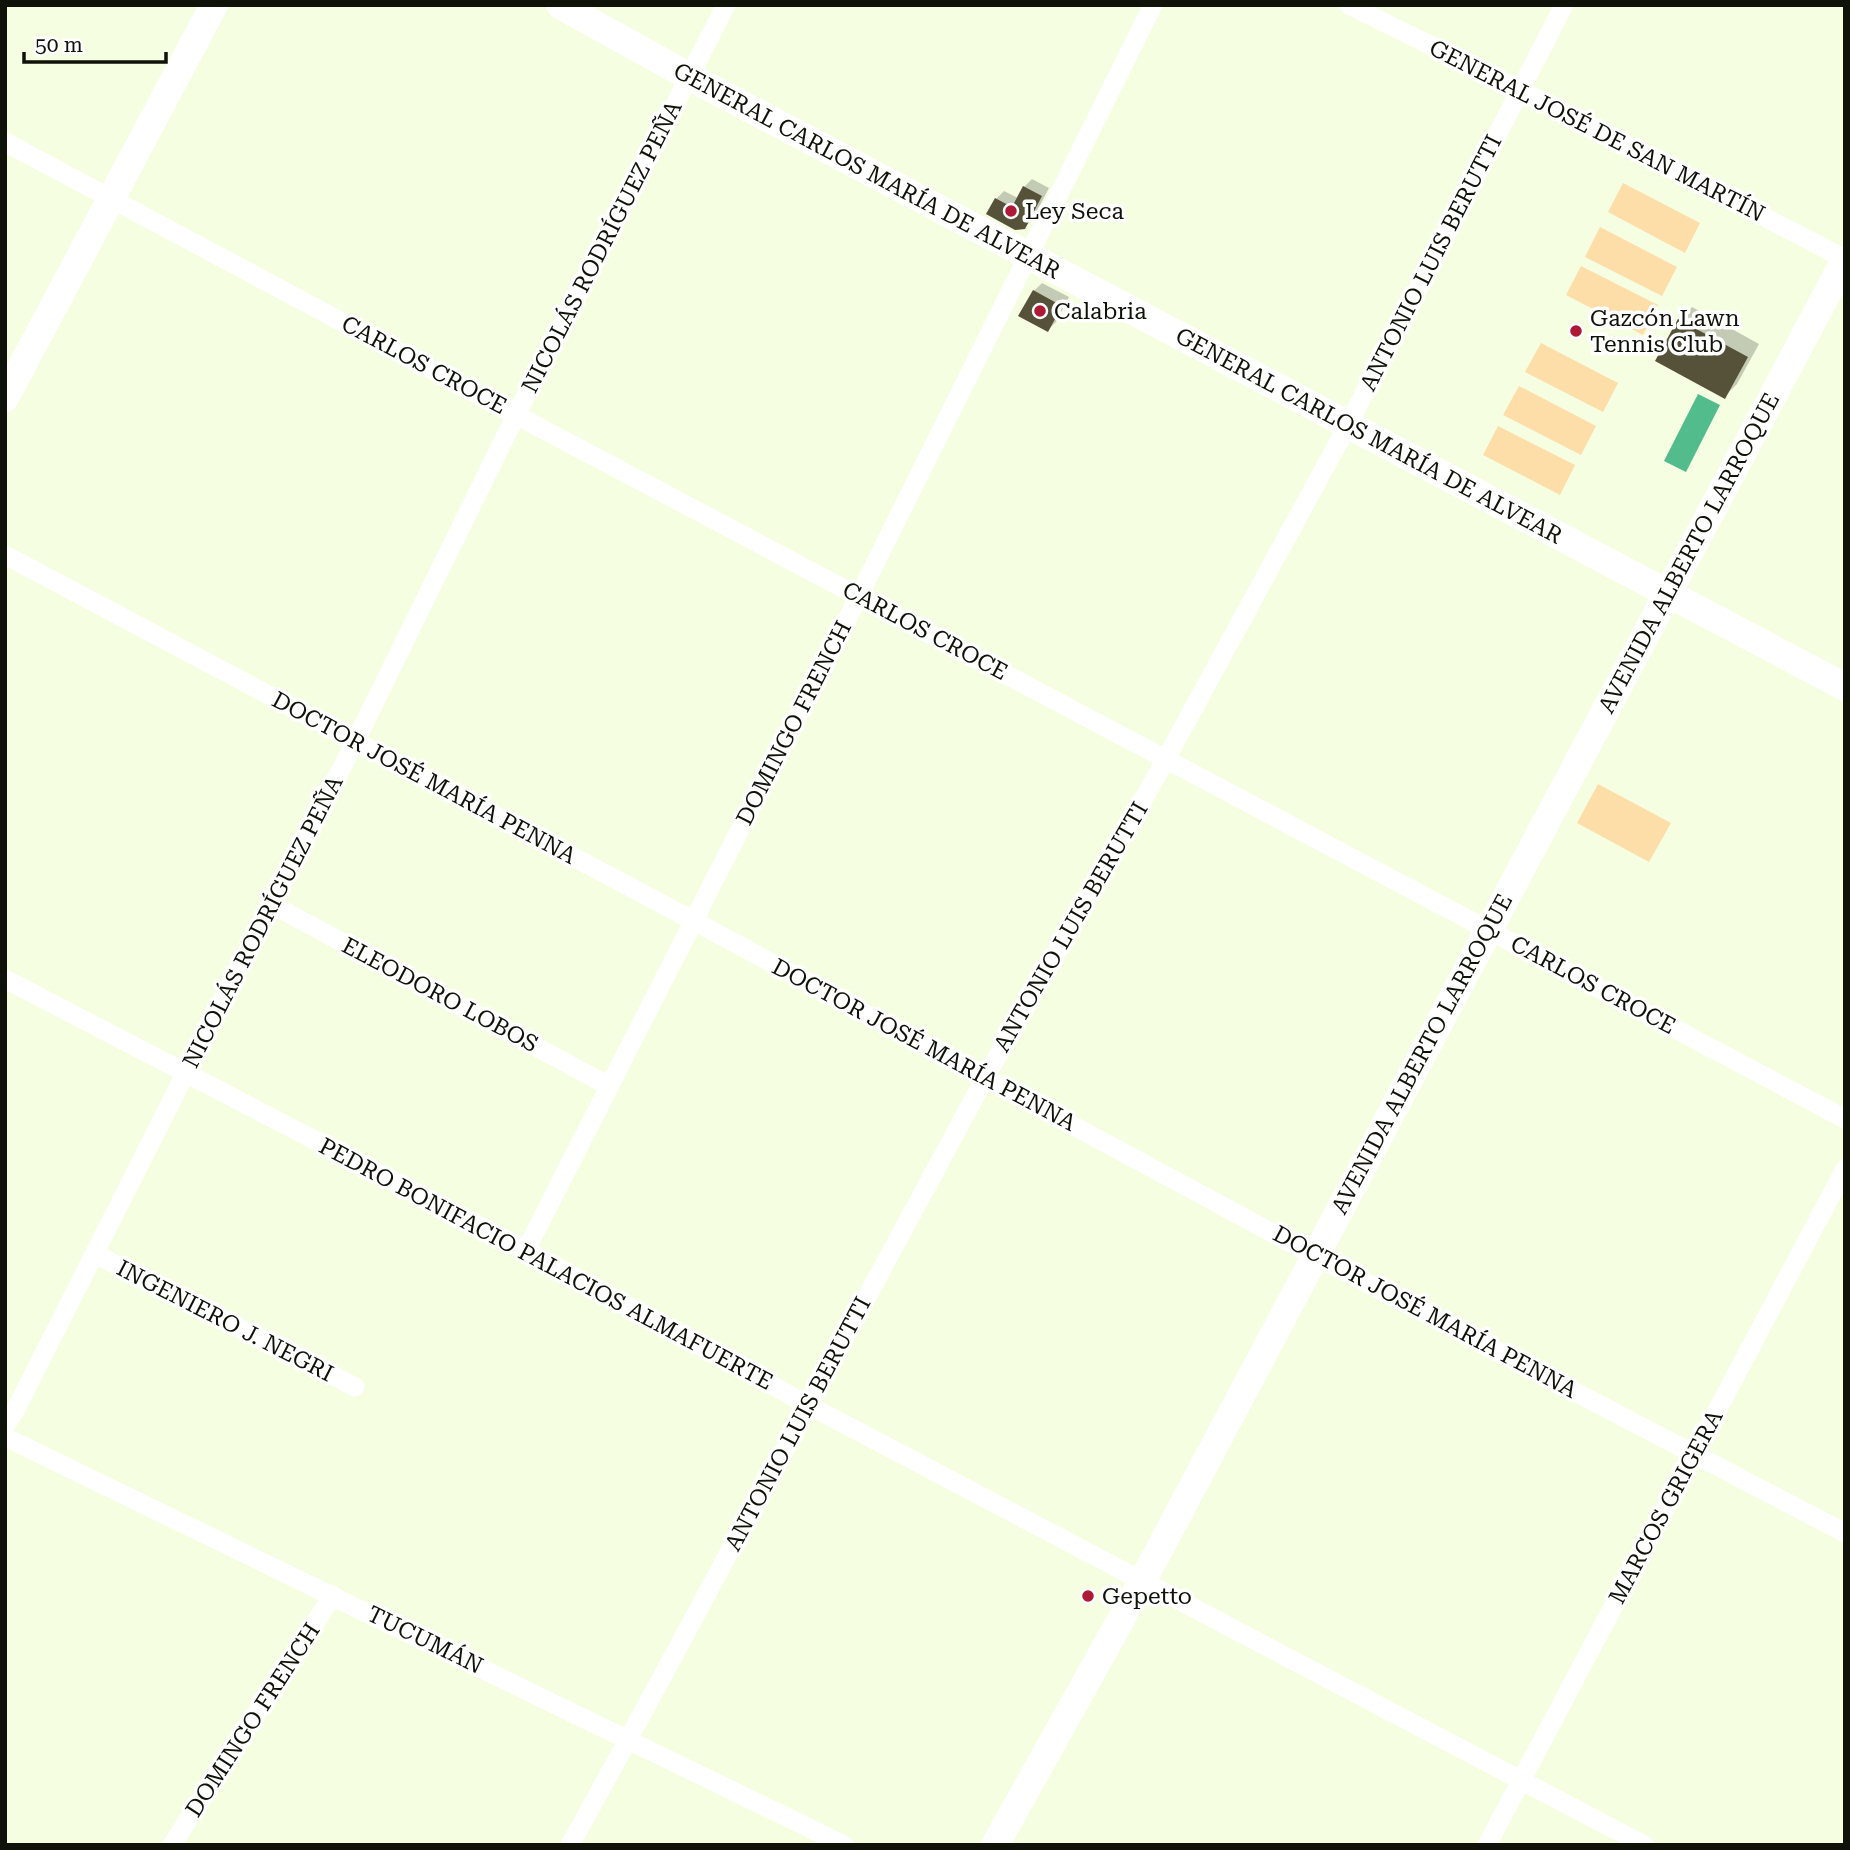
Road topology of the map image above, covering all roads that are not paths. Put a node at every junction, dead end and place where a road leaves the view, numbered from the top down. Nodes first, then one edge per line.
1 (214, 5) edge
2 (560, 5) edge
3 (726, 5) edge
4 (1153, 5) edge
5 (1349, 5) edge
6 (1564, 5) edge
7 (690, 77) junction
8 (1520, 90) junction
9 (5, 142) edge
10 (111, 198) junction
11 (1028, 256) junction
12 (1845, 259) edge
13 (5, 398) edge
14 (516, 415) junction
15 (1348, 425) junction
16 (5, 555) edge
17 (1668, 593) junction
18 (859, 596) junction
19 (1845, 687) edge
20 (355, 741) junction
21 (1166, 760) junction
22 (271, 904) junction
23 (694, 920) junction
24 (1488, 930) junction
25 (5, 979) edge
26 (186, 1074) junction
27 (985, 1078) junction
28 (610, 1086) junction
29 (1845, 1119) edge
30 (1845, 1169) edge
31 (526, 1250) junction
32 (95, 1255) junction
33 (1315, 1256) junction
34 (355, 1387) dead end
35 (808, 1405) junction
36 (5, 1426) edge
37 (5, 1437) edge
38 (1694, 1453) junction
39 (1845, 1533) edge
40 (1142, 1582) junction
41 (333, 1595) junction
42 (628, 1740) junction
43 (1521, 1780) junction
44 (172, 1845) edge
45 (570, 1845) edge
46 (844, 1845) edge
47 (995, 1845) edge
48 (1487, 1845) edge
49 (1644, 1845) edge

1 - 10 street
2 - 7 street, GENERAL CARLOS MARÍA DE ALVEAR
3 - 7 street, NICOLÁS RODRÍGUEZ PEÑA
4 - 11 street, DOMINGO FRENCH
5 - 8 street, GENERAL JOSÉ DE SAN MARTÍN
6 - 8 street, ANTONIO LUIS BERUTTI
7 - 11 street, GENERAL CARLOS MARÍA DE ALVEAR
7 - 14 street, NICOLÁS RODRÍGUEZ PEÑA
8 - 12 street, GENERAL JOSÉ DE SAN MARTÍN
8 - 15 street, ANTONIO LUIS BERUTTI
9 - 10 street, CARLOS CROCE
10 - 13 street
10 - 14 street, CARLOS CROCE
11 - 15 street, GENERAL CARLOS MARÍA DE ALVEAR
11 - 18 street, DOMINGO FRENCH
12 - 17 street, AVENIDA ALBERTO LARROQUE
14 - 18 street, CARLOS CROCE
14 - 20 street, NICOLÁS RODRÍGUEZ PEÑA
15 - 17 street, GENERAL CARLOS MARÍA DE ALVEAR
15 - 21 street, ANTONIO LUIS BERUTTI
16 - 20 street, DOCTOR JOSÉ MARÍA PENNA
17 - 19 street, GENERAL CARLOS MARÍA DE ALVEAR
17 - 24 street, AVENIDA ALBERTO LARROQUE
18 - 21 street, CARLOS CROCE
18 - 23 street, DOMINGO FRENCH
20 - 22 street, NICOLÁS RODRÍGUEZ PEÑA
20 - 23 street, DOCTOR JOSÉ MARÍA PENNA
21 - 24 street, CARLOS CROCE
21 - 27 street, ANTONIO LUIS BERUTTI
22 - 26 street, NICOLÁS RODRÍGUEZ PEÑA
22 - 28 street, ELEODORO LOBOS
23 - 27 street, DOCTOR JOSÉ MARÍA PENNA
23 - 28 street, DOMINGO FRENCH
24 - 29 street, CARLOS CROCE
24 - 33 street, AVENIDA ALBERTO LARROQUE
25 - 26 street, PEDRO BONIFACIO PALACIOS ALMAFUERTE
26 - 31 street, PEDRO BONIFACIO PALACIOS ALMAFUERTE
26 - 32 street, NICOLÁS RODRÍGUEZ PEÑA
27 - 33 street, DOCTOR JOSÉ MARÍA PENNA
27 - 35 street, ANTONIO LUIS BERUTTI
28 - 31 street, DOMINGO FRENCH
30 - 38 street, MARCOS GRIGERA
31 - 35 street, PEDRO BONIFACIO PALACIOS ALMAFUERTE
32 - 34 street, INGENIERO J. NEGRI
32 - 36 street, NICOLÁS RODRÍGUEZ PEÑA
33 - 38 street, DOCTOR JOSÉ MARÍA PENNA
33 - 40 street, AVENIDA ALBERTO LARROQUE
35 - 40 street, PEDRO BONIFACIO PALACIOS ALMAFUERTE
35 - 42 street, ANTONIO LUIS BERUTTI
37 - 41 street, TUCUMÁN
38 - 39 street, DOCTOR JOSÉ MARÍA PENNA
38 - 43 street, MARCOS GRIGERA
40 - 43 street, PEDRO BONIFACIO PALACIOS ALMAFUERTE
40 - 47 street, AVENIDA ALBERTO LARROQUE
41 - 42 street, TUCUMÁN
41 - 44 street, DOMINGO FRENCH
42 - 45 street, ANTONIO LUIS BERUTTI
42 - 46 street, TUCUMÁN
43 - 48 street, MARCOS GRIGERA
43 - 49 street, PEDRO BONIFACIO PALACIOS ALMAFUERTE

